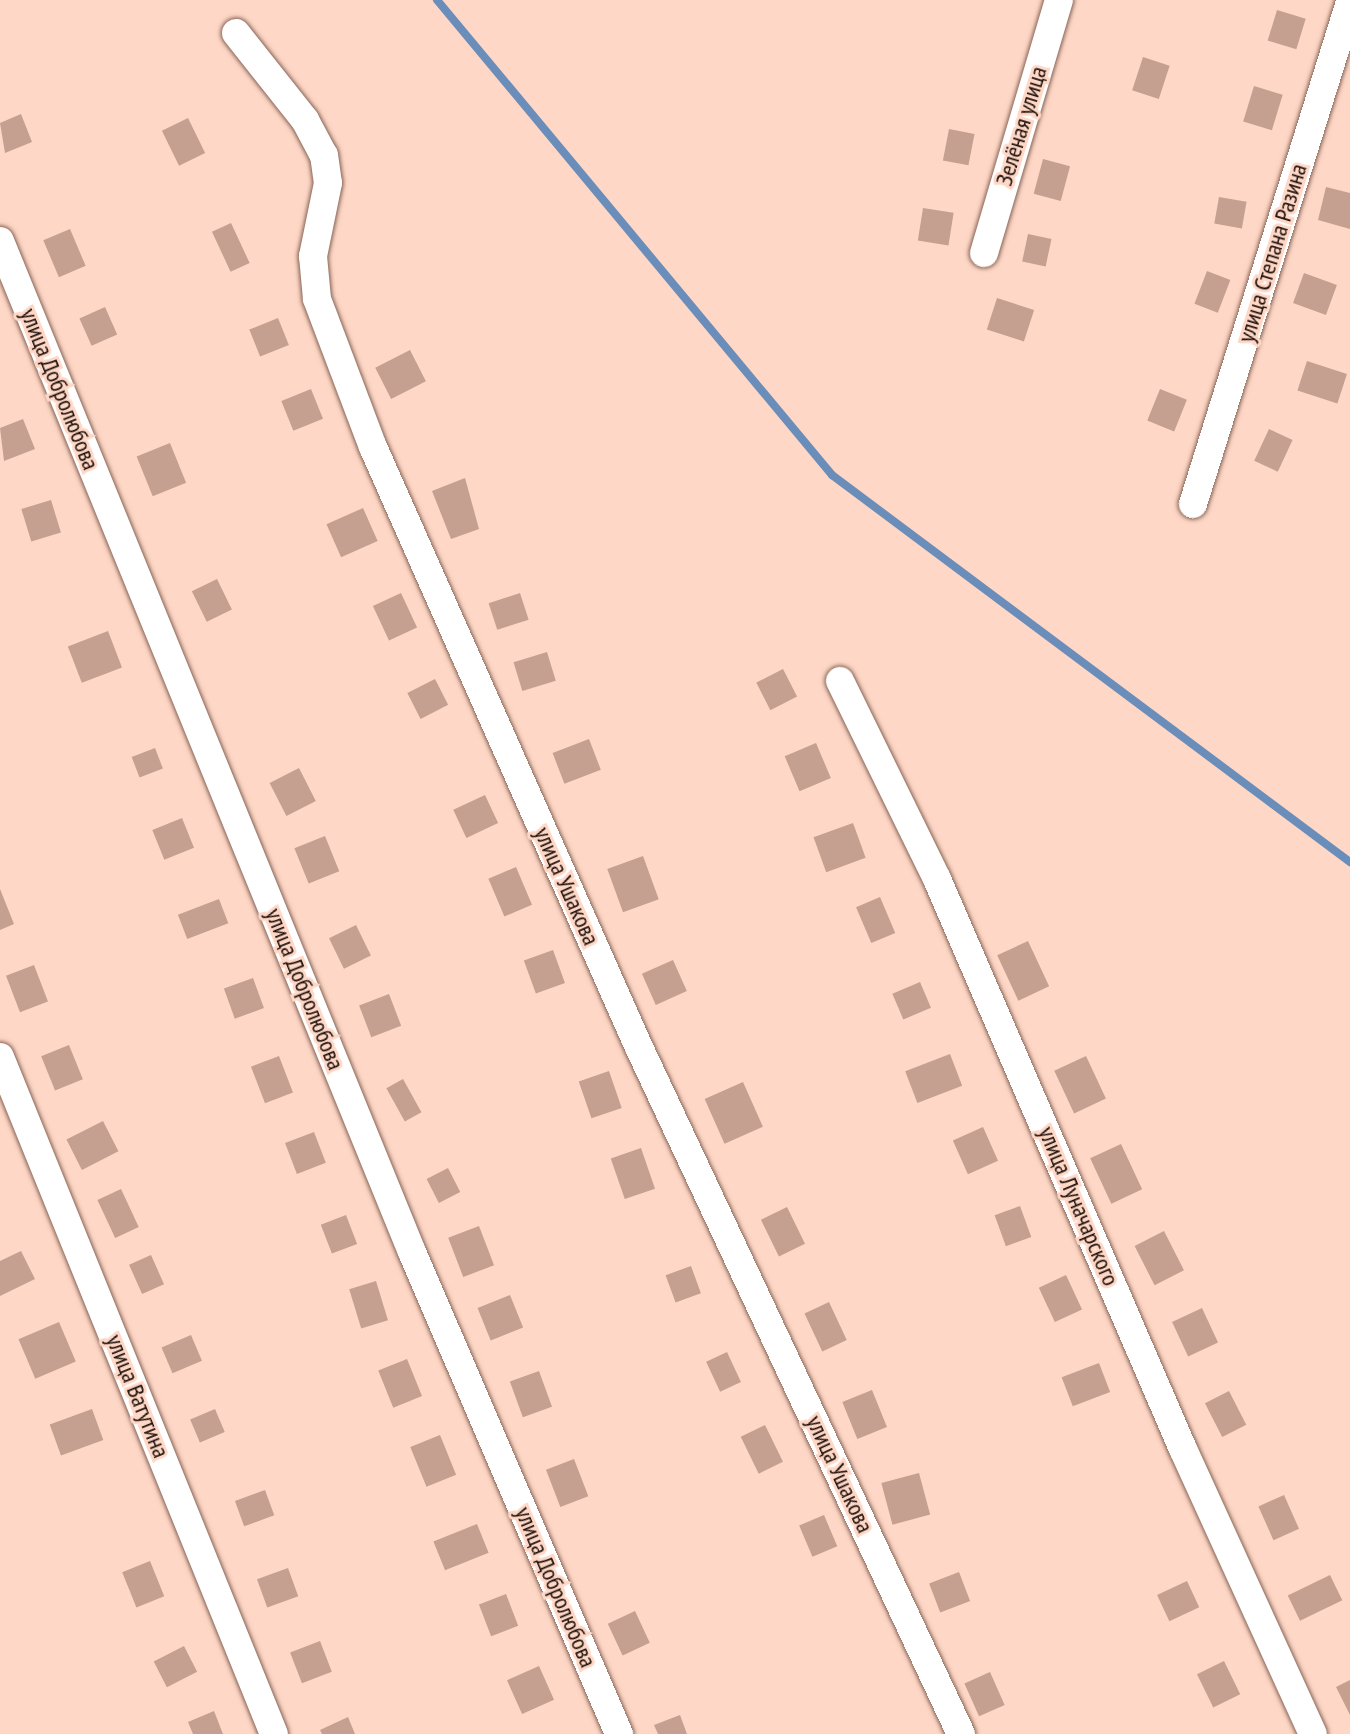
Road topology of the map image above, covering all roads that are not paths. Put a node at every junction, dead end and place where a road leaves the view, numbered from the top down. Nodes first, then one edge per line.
1 (1059, 0) edge
2 (1350, 2) edge
3 (236, 33) dead end
4 (0, 241) edge
5 (984, 253) dead end
6 (1193, 504) dead end
7 (840, 681) dead end
8 (0, 1057) edge
9 (274, 1734) edge
10 (619, 1734) edge
11 (961, 1734) edge
12 (1313, 1734) edge

1 - 5 street, Зелёная улица
2 - 6 street, улица Степана Разина
3 - 11 street, улица Ушакова
4 - 10 street, улица Добролюбова
7 - 12 street, улица Луначарского
8 - 9 street, улица Ватутина

